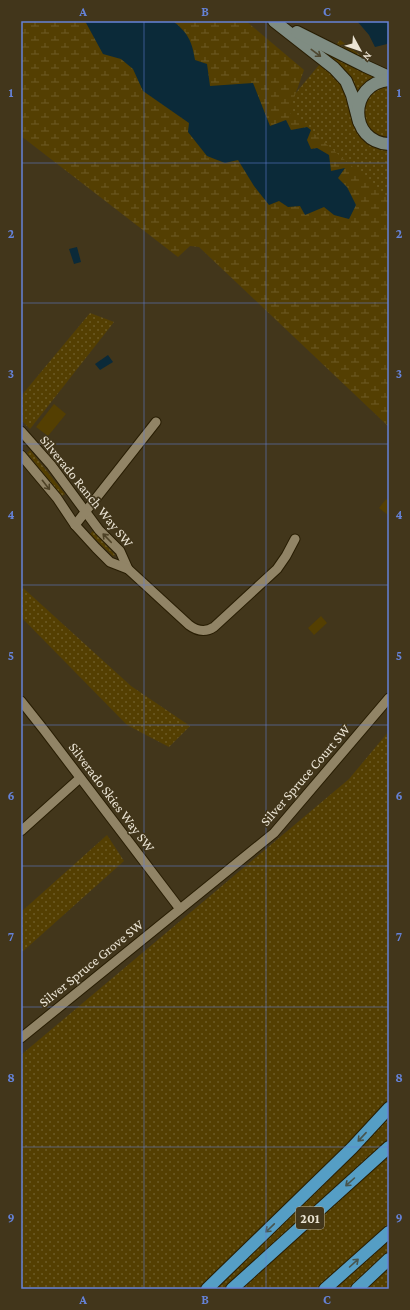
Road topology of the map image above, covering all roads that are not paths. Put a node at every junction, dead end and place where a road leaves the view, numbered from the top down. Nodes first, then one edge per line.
1 (274, 21) edge
2 (389, 76) edge
3 (389, 80) edge
4 (359, 122) junction
5 (373, 140) junction
6 (389, 144) edge
7 (389, 150) edge
8 (156, 422) dead end
9 (21, 432) edge
10 (21, 455) edge
11 (85, 512) junction
12 (76, 525) junction
13 (296, 539) dead end
14 (128, 570) junction
15 (389, 698) edge
16 (21, 701) edge
17 (80, 778) junction
18 (21, 831) edge
19 (180, 910) junction
20 (21, 1038) edge
21 (389, 1108) edge
22 (389, 1147) edge
23 (389, 1232) edge
24 (389, 1259) edge
25 (207, 1289) edge
26 (232, 1289) edge
27 (325, 1289) edge
28 (357, 1289) edge

1 - 2 main road
1 -> 4 main road
3 - 4 main road
4 - 5 main road
5 - 6 main road
5 - 7 main road
8 - 11 street
9 - 11 street, Silverado Ranch Way SW
10 -> 12 street, Silverado Ranch Way SW
11 - 12 street
14 -> 11 street, Silverado Ranch Way SW
12 - 14 street, Silverado Ranch Way SW
13 - 14 street, Silverado Ranch Way SW
15 - 19 street, Silver Spruce Court SW
16 - 17 street, Silverado Skies Way SW
17 - 18 street
17 - 19 street, Silverado Skies Way SW
19 - 20 street, Silver Spruce Grove SW
21 -> 25 highway
22 -> 26 highway, 201
27 -> 23 highway
24 - 28 highway

